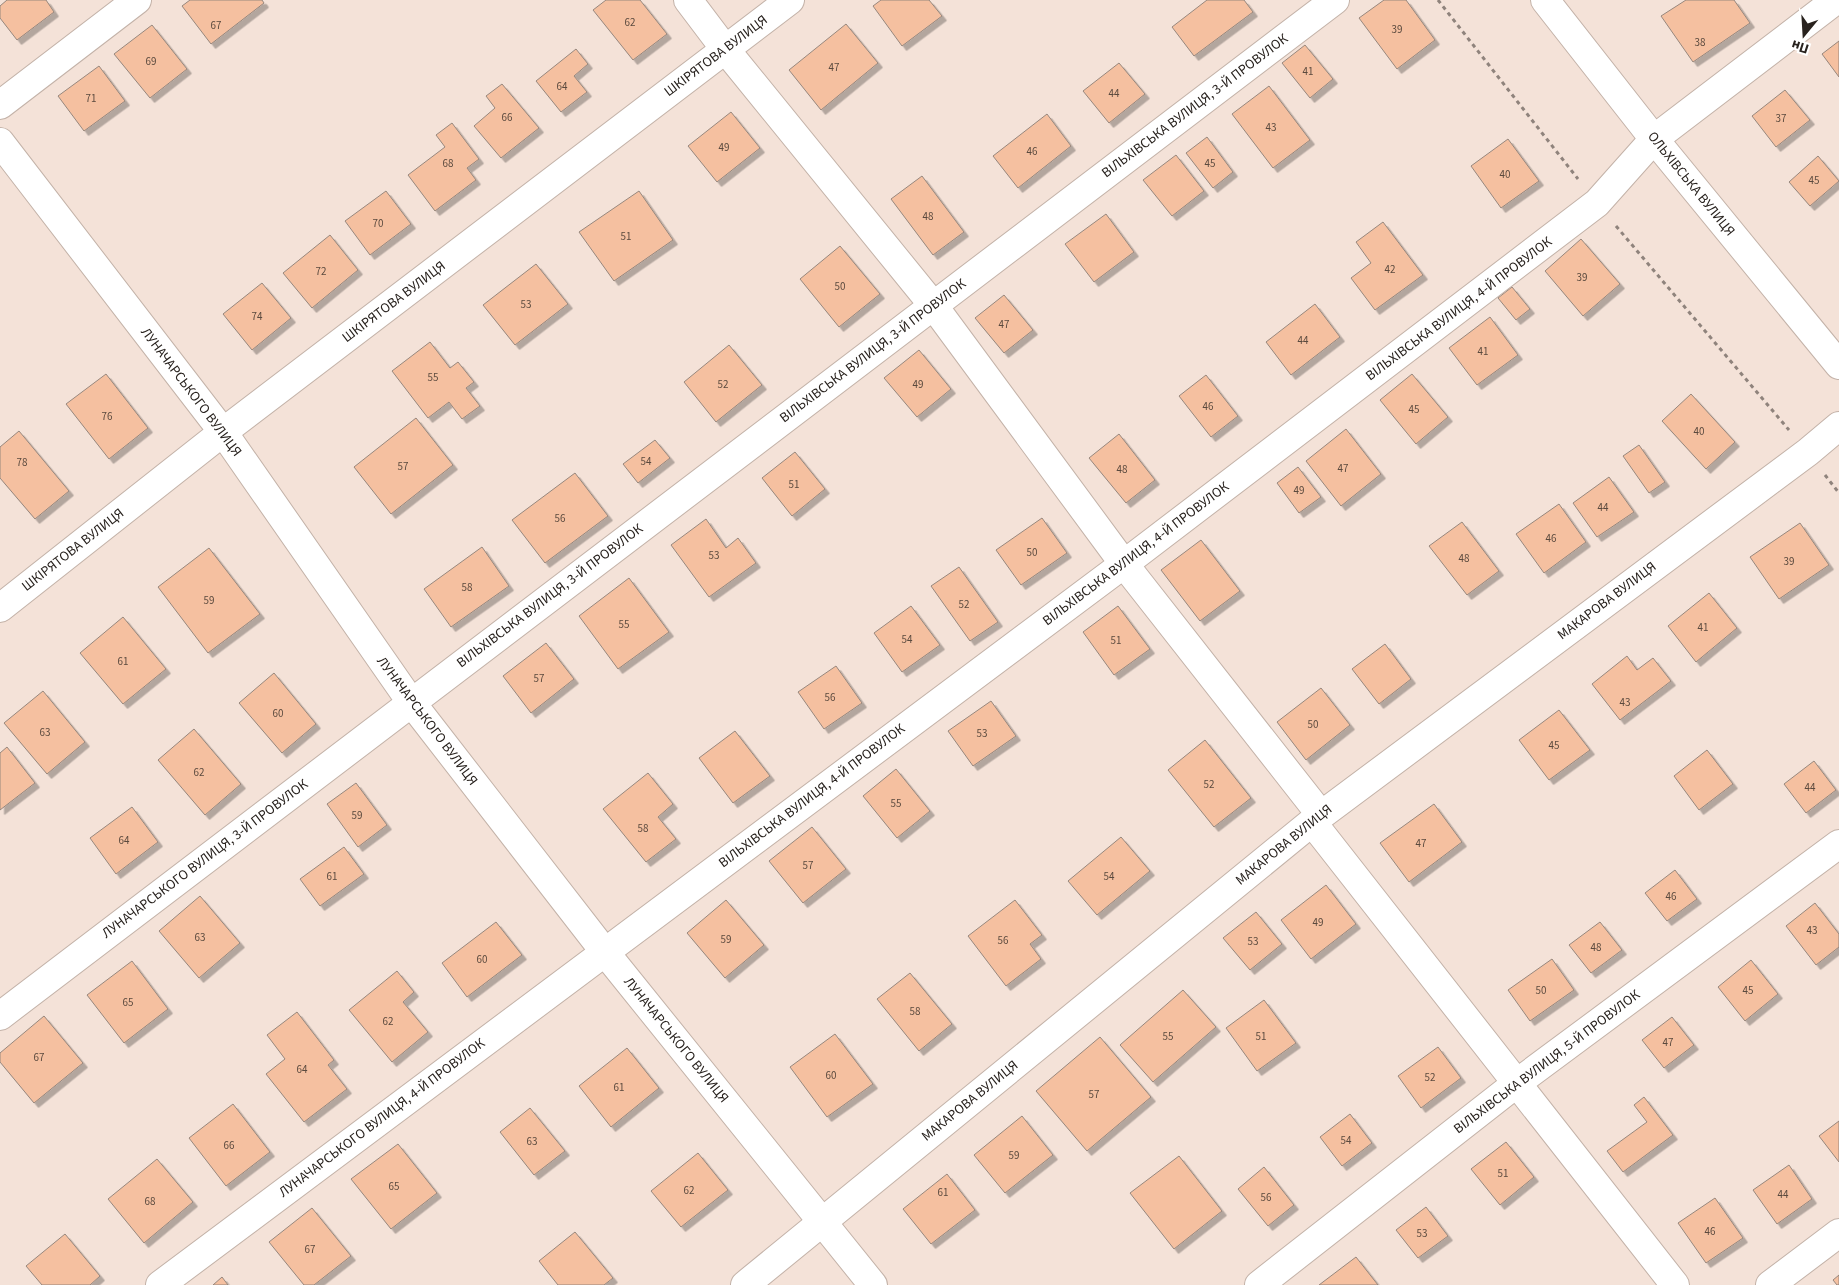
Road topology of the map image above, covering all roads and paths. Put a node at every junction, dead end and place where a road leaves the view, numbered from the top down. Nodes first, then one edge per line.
1 (137, 0) edge
2 (688, 0) edge
3 (790, 0) edge
4 (1335, 0) edge
5 (1438, 0) edge
6 (1545, 0) edge
7 (1836, 0) edge
8 (725, 49) junction
9 (0, 105) edge
10 (1654, 139) junction
11 (0, 142) edge
12 (1597, 203) junction
13 (933, 306) junction
14 (1839, 365) edge
15 (1839, 426) edge
16 (223, 432) junction
17 (1808, 452) junction
18 (1839, 493) edge
19 (1124, 564) junction
20 (0, 608) edge
21 (411, 702) junction
22 (1316, 818) junction
23 (1839, 844) edge
24 (604, 951) junction
25 (0, 1016) edge
26 (1518, 1083) junction
27 (822, 1223) junction
28 (1839, 1232) edge
29 (160, 1285) edge
30 (745, 1285) edge
31 (873, 1285) edge
32 (1258, 1285) edge
33 (1675, 1285) edge
34 (1770, 1285) edge

1 - 9 street
2 - 8 street
3 - 8 street, ШКІРЯТОВА ВУЛИЦЯ
4 - 13 street, ВІЛЬХІВСЬКА ВУЛИЦЯ, 3-Й ПРОВУЛОК
5 - 12 path
6 - 10 street, ОЛЬХІВСЬКА ВУЛИЦЯ
7 - 10 street, ВІЛЬХІВСЬКА ВУЛИЦЯ, 4-Й ПРОВУЛОК
8 - 13 street
8 - 16 street, ШКІРЯТОВА ВУЛИЦЯ
10 - 12 street, ВІЛЬХІВСЬКА ВУЛИЦЯ, 4-Й ПРОВУЛОК
10 - 14 street, ОЛЬХІВСЬКА ВУЛИЦЯ
11 - 16 street, ЛУНАЧАРСЬКОГО ВУЛИЦЯ
12 - 17 path
12 - 19 street, ВІЛЬХІВСЬКА ВУЛИЦЯ, 4-Й ПРОВУЛОК
13 - 19 street
13 - 21 street, ВІЛЬХІВСЬКА ВУЛИЦЯ, 3-Й ПРОВУЛОК
15 - 17 street, МАКАРОВА ВУЛИЦЯ
16 - 20 street, ШКІРЯТОВА ВУЛИЦЯ
16 - 21 street, ЛУНАЧАРСЬКОГО ВУЛИЦЯ
17 - 18 path
17 - 22 street, МАКАРОВА ВУЛИЦЯ
19 - 22 street
19 - 24 street, ВІЛЬХІВСЬКА ВУЛИЦЯ, 4-Й ПРОВУЛОК
21 - 24 street, ЛУНАЧАРСЬКОГО ВУЛИЦЯ
21 - 25 street, ЛУНАЧАРСЬКОГО ВУЛИЦЯ, 3-Й ПРОВУЛОК
22 - 26 street
22 - 27 street, МАКАРОВА ВУЛИЦЯ
23 - 26 street, ВІЛЬХІВСЬКА ВУЛИЦЯ, 5-Й ПРОВУЛОК
24 - 27 street, ЛУНАЧАРСЬКОГО ВУЛИЦЯ
24 - 29 street, ЛУНАЧАРСЬКОГО ВУЛИЦЯ, 4-Й ПРОВУЛОК
26 - 32 street, ВІЛЬХІВСЬКА ВУЛИЦЯ, 5-Й ПРОВУЛОК
26 - 33 street
27 - 30 street, МАКАРОВА ВУЛИЦЯ
27 - 31 street, ЛУНАЧАРСЬКОГО ВУЛИЦЯ
28 - 34 street

